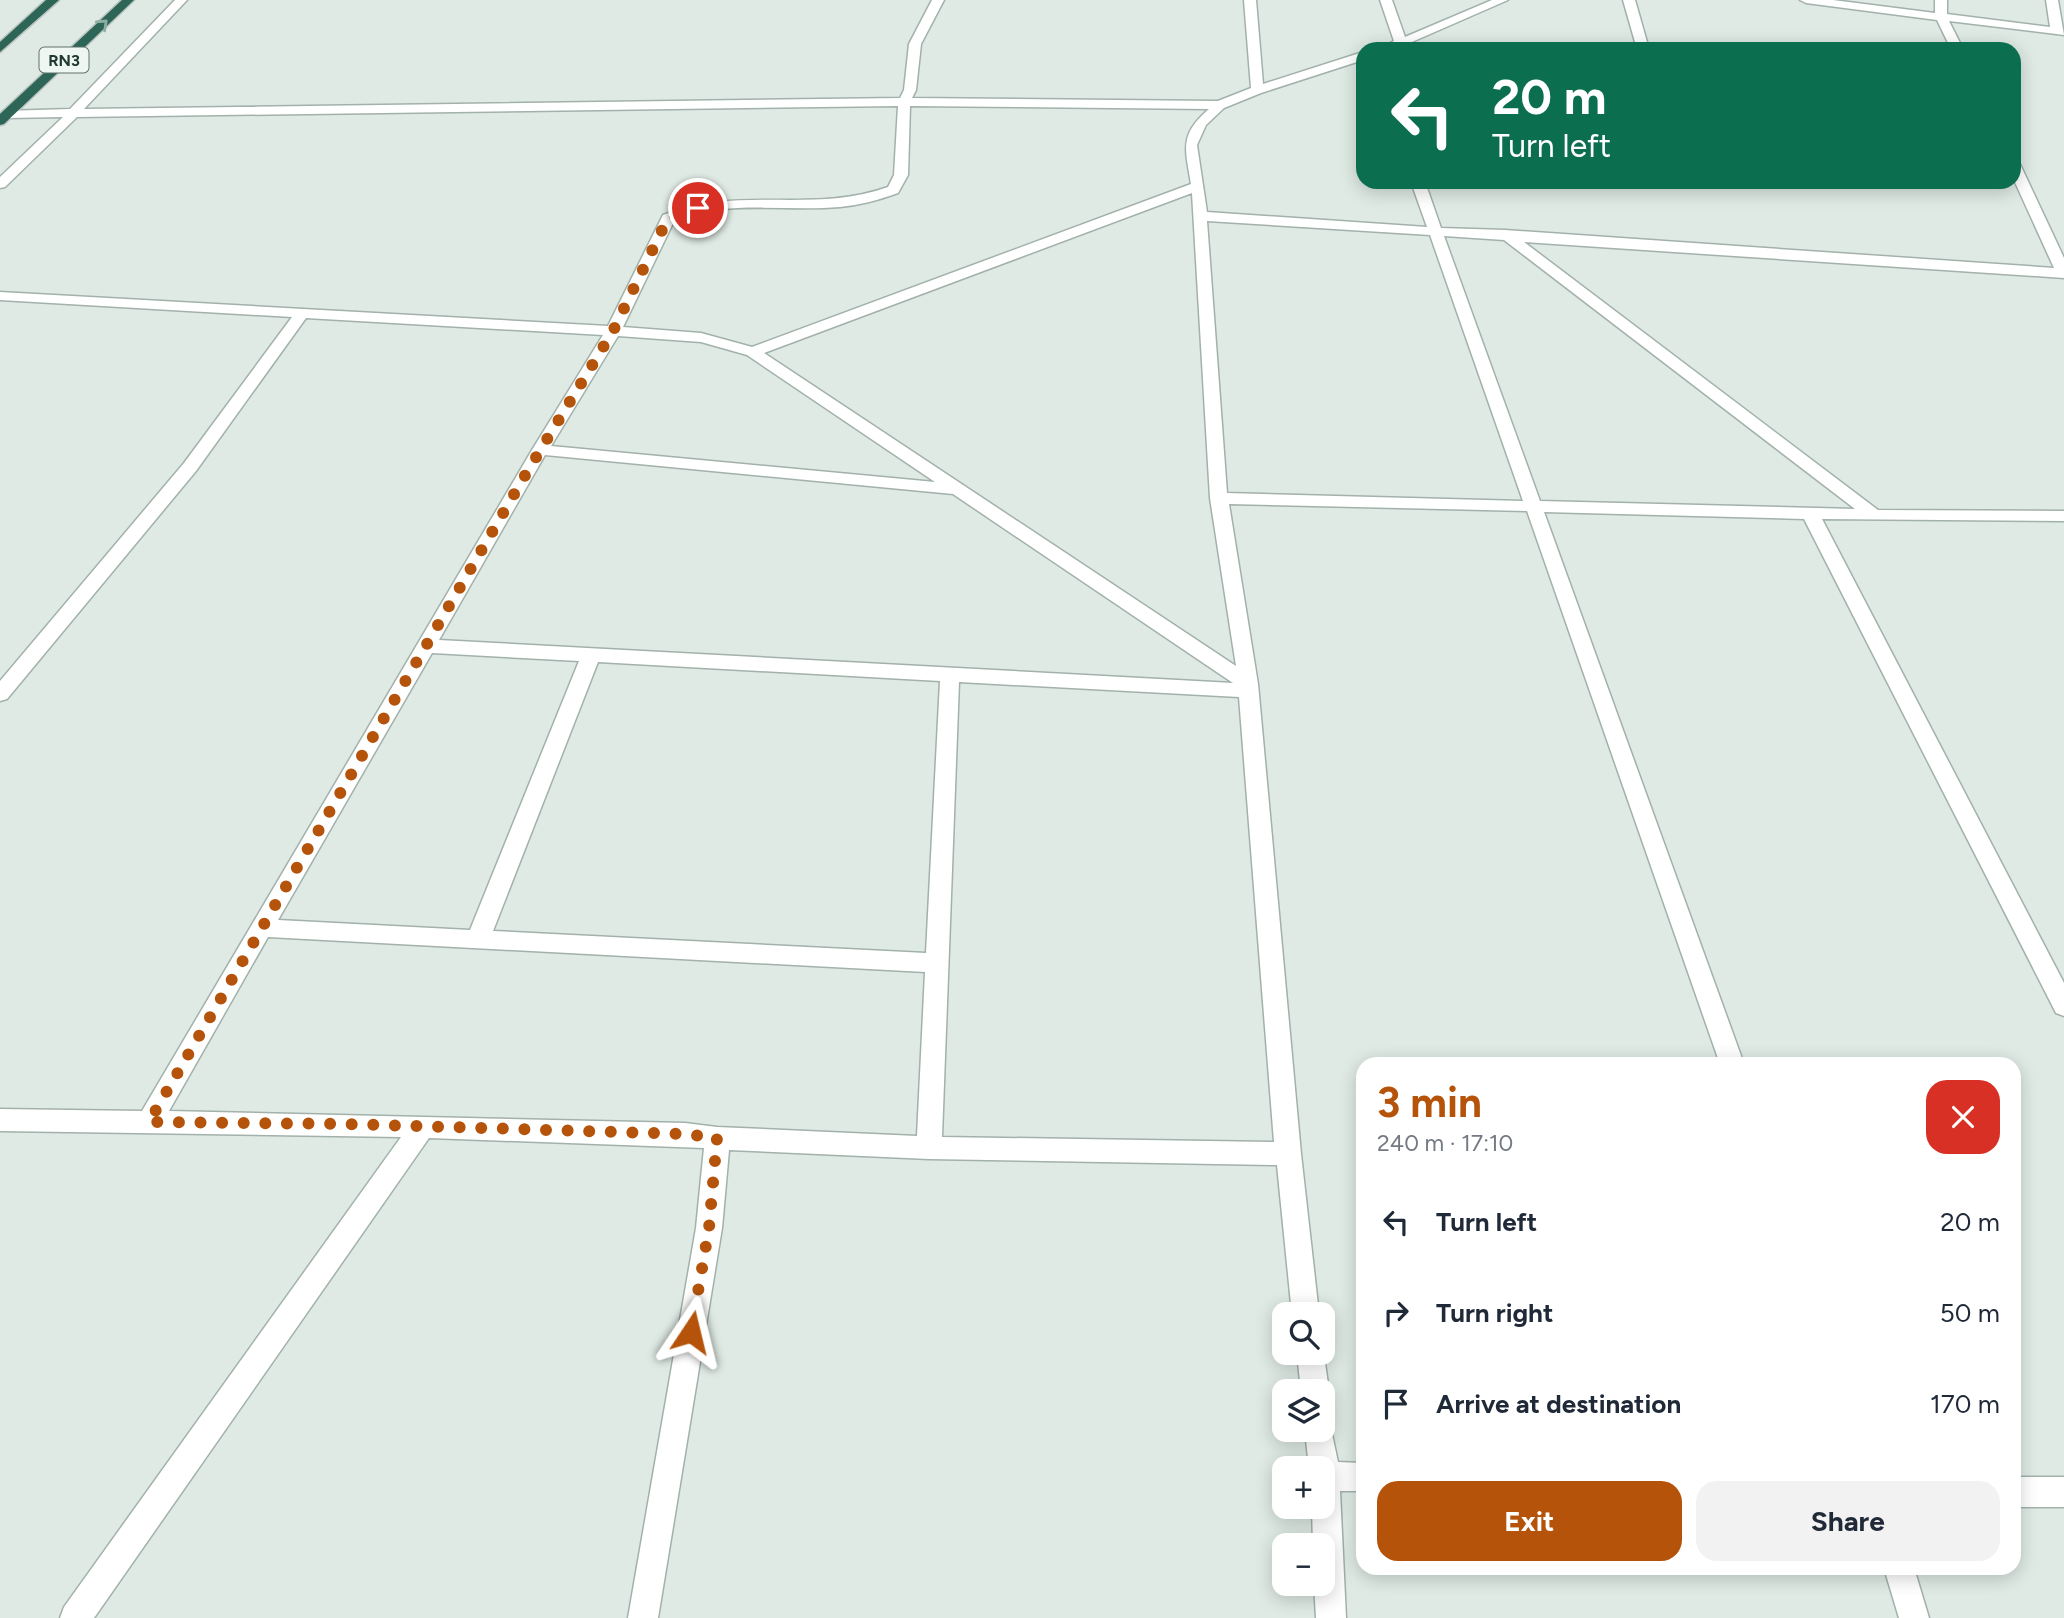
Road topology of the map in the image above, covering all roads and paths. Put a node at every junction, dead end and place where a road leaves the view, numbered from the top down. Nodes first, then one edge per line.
1 (53, 0) edge
2 (128, 0) edge
3 (181, 0) edge
4 (938, 0) edge
5 (1250, 0) edge
6 (1386, 0) edge
7 (1502, 0) edge
8 (1629, 0) edge
9 (1805, 0) edge
10 (1941, 0) edge
11 (2052, 0) edge
12 (1941, 16) junction
13 (2060, 31) edge
14 (1401, 42) edge
15 (1403, 42) edge
16 (1641, 42) edge
17 (1954, 42) edge
18 (0, 48) edge
19 (1356, 58) edge
20 (1257, 90) junction
21 (904, 102) junction
22 (1220, 105) junction
23 (74, 113) junction
24 (4, 117) edge
25 (2021, 180) edge
26 (0, 184) edge
27 (1198, 186) junction
28 (1420, 189) edge
29 (1200, 216) junction
30 (1434, 230) junction
31 (1505, 234) junction
32 (2064, 273) edge
33 (0, 296) edge
34 (303, 312) junction
35 (613, 331) junction
36 (752, 352) junction
37 (540, 450) junction
38 (954, 489) junction
39 (1219, 498) junction
40 (1532, 506) junction
41 (1810, 513) junction
42 (1874, 515) junction
43 (2064, 516) edge
44 (426, 646) junction
45 (591, 655) junction
46 (950, 676) junction
47 (1248, 687) junction
48 (0, 694) edge
49 (262, 928) junction
50 (478, 939) junction
51 (937, 963) junction
52 (2064, 1006) edge
53 (1729, 1057) edge
54 (0, 1120) edge
55 (149, 1122) junction
56 (423, 1126) junction
57 (717, 1138) junction
58 (929, 1148) junction
59 (1288, 1154) junction
60 (1305, 1302) edge
61 (1335, 1476) edge
62 (1356, 1477) edge
63 (2021, 1492) edge
64 (2064, 1492) edge
65 (1327, 1519) edge
66 (1901, 1575) edge
67 (75, 1618) edge
68 (643, 1618) edge
69 (1331, 1618) edge
70 (1914, 1618) edge

1 - 18 highway, RN3
24 -> 2 highway, RN3
3 - 23 street
4 - 21 street
5 - 20 street
6 - 14 street
7 - 15 street
8 - 16 street
9 - 12 street
10 - 12 street
11 - 13 street
12 - 13 street
12 - 17 street
19 - 20 street
20 - 22 street
21 - 22 street
21 - 23 street
21 - 35 street
22 - 27 street
23 - 24 street
23 - 26 street
25 - 32 street
27 - 29 street
27 - 36 street
28 - 30 street
29 - 30 street
29 - 39 street
30 - 31 street
30 - 40 street
31 - 32 street
31 - 42 street
33 - 34 street
34 - 35 street
34 - 48 street
35 - 36 street
35 - 37 street
36 - 38 street
37 - 38 street
37 - 44 street
38 - 47 street
39 - 40 street
39 - 47 street
40 - 41 street
40 - 53 street
41 - 42 street
41 - 52 street
42 - 43 street
44 - 45 street
44 - 49 street
45 - 46 street
45 - 50 street
46 - 47 street
46 - 51 street
47 - 59 street
49 - 50 street
49 - 55 street
50 - 51 street
51 - 58 street
54 - 55 street
55 - 56 street
56 - 57 street
56 - 67 street
57 - 58 street
57 - 68 street
58 - 59 street
59 - 60 street
61 - 62 street
63 - 64 street
65 - 69 street
66 - 70 street

